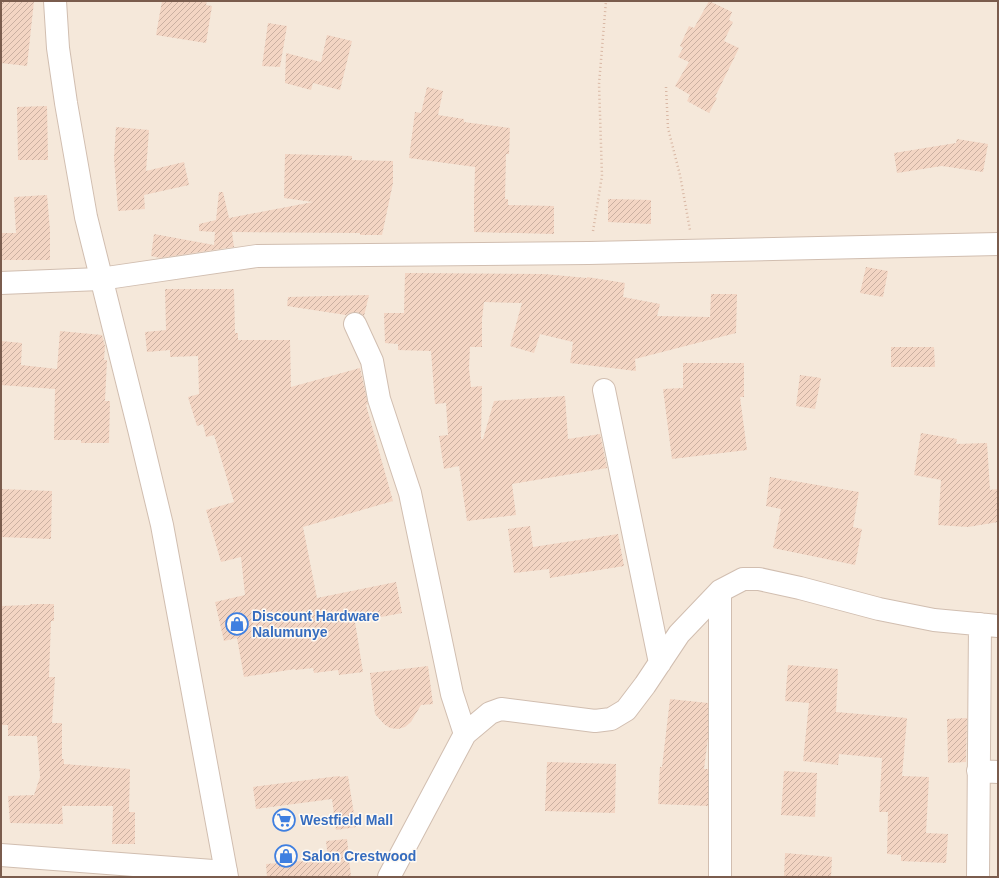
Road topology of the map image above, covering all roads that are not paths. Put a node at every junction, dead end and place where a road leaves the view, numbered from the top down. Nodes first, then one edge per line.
1 (55, 1) edge
2 (998, 244) edge
3 (100, 279) junction
4 (1, 283) edge
5 (355, 324) dead end
6 (604, 390) dead end
7 (720, 592) junction
8 (989, 625) edge
9 (660, 663) junction
10 (465, 734) junction
11 (988, 771) edge
12 (1, 856) edge
13 (226, 874) edge
14 (389, 877) edge
15 (720, 877) edge
16 (978, 877) edge

1 - 3 street
2 - 3 street
3 - 4 street
3 - 13 street
5 - 10 street
6 - 9 street
7 - 8 street
7 - 9 street
7 - 15 street
8 - 11 street
9 - 10 street
10 - 14 street
11 - 16 street
12 - 13 street

